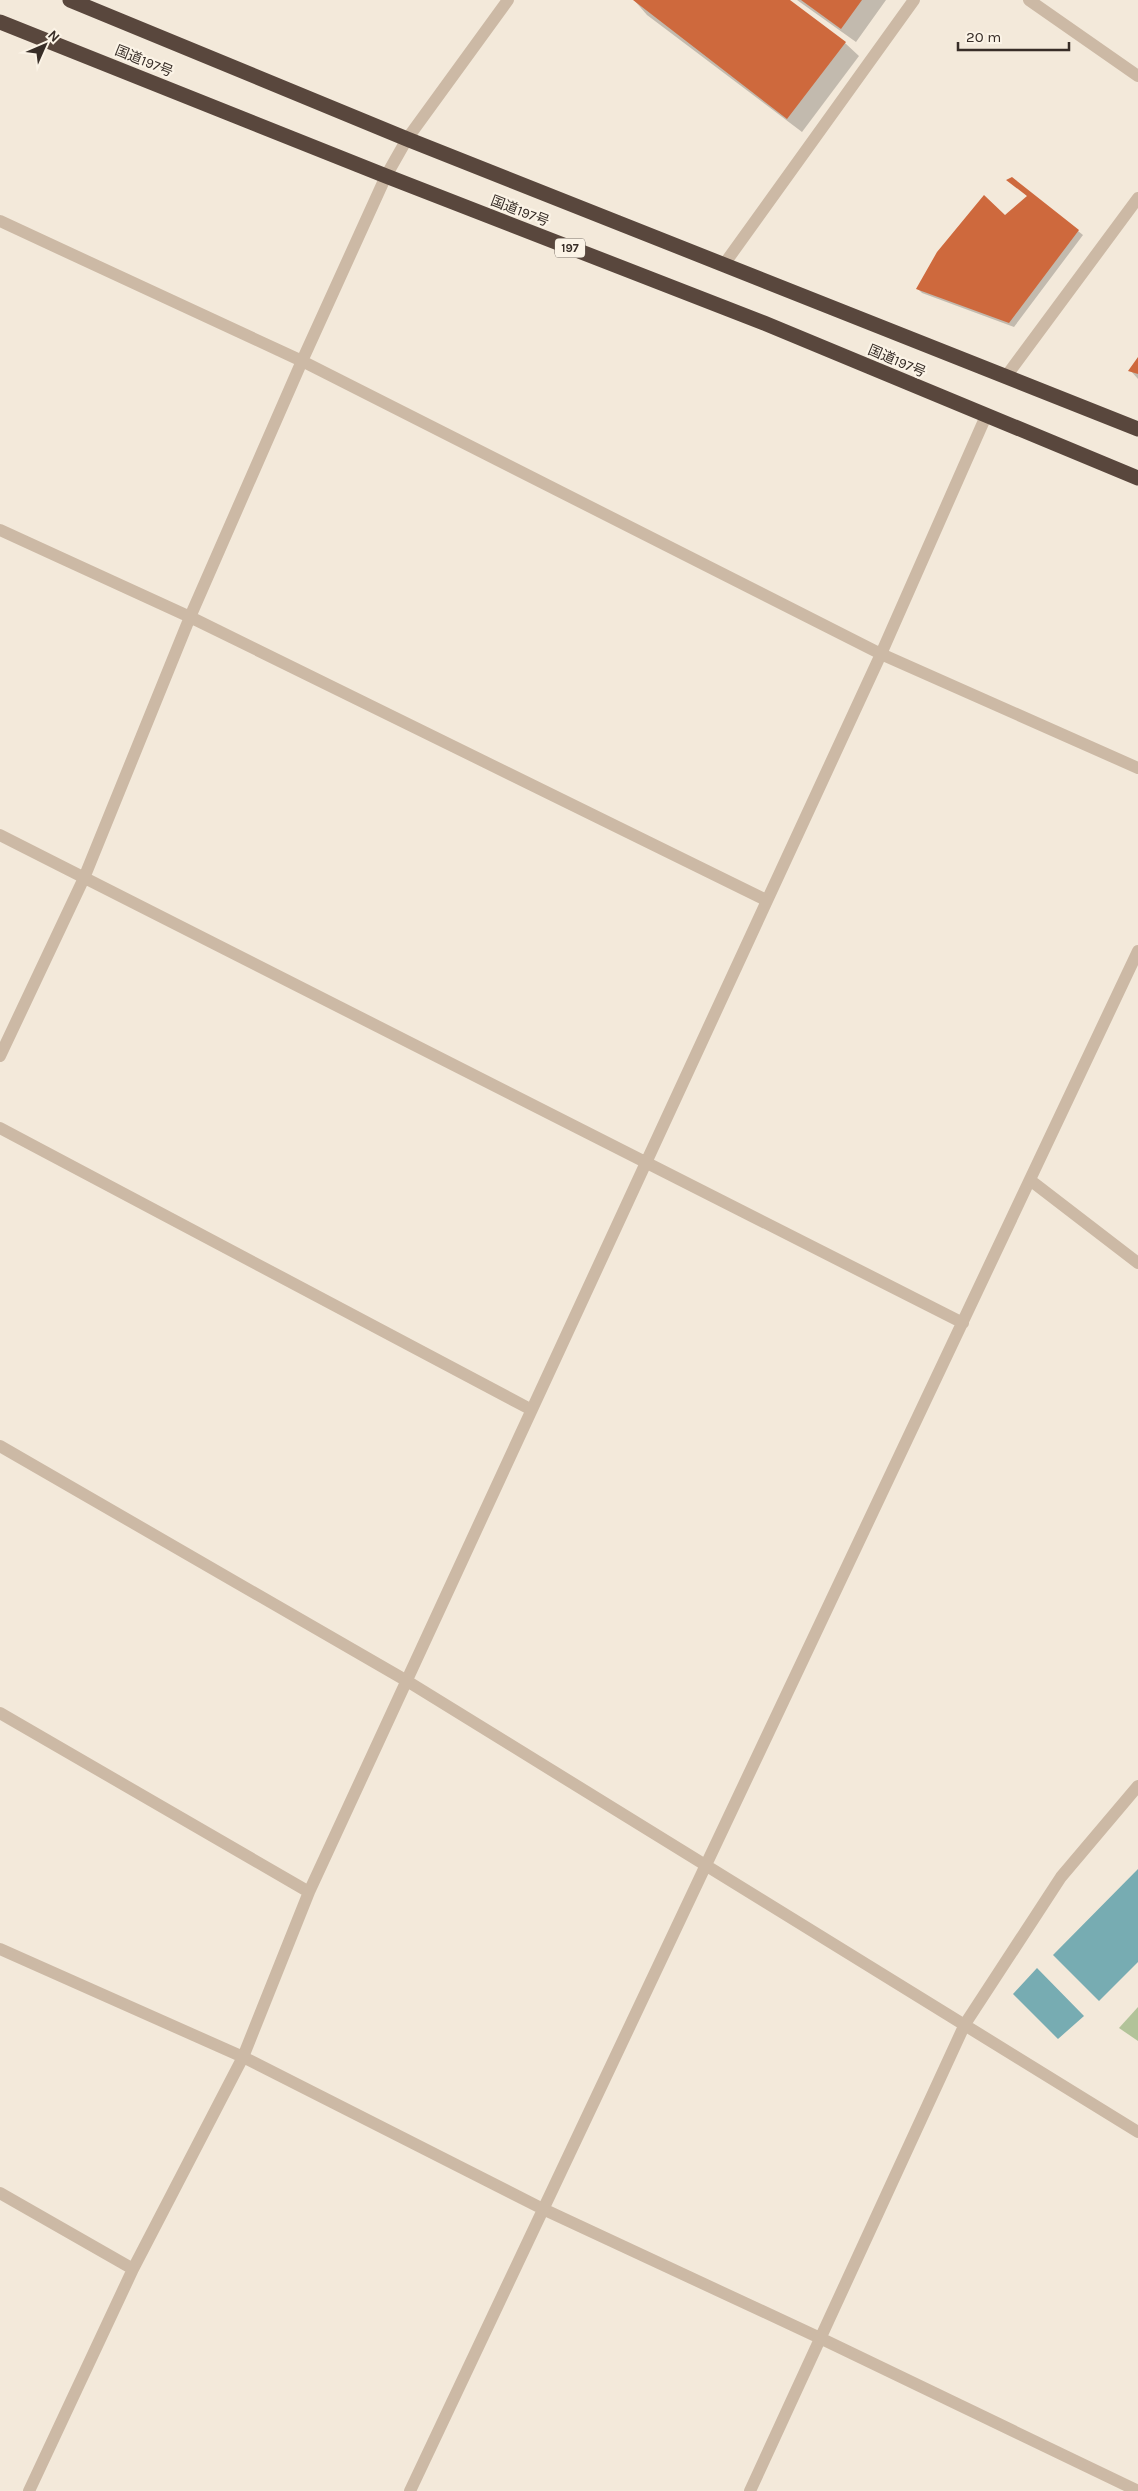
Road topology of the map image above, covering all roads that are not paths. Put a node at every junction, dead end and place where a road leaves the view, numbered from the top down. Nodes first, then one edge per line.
1 (70, 0) edge
2 (508, 0) edge
3 (914, 0) edge
4 (1029, 0) edge
5 (0, 22) edge
6 (1138, 76) edge
7 (407, 138) junction
8 (386, 176) junction
9 (1138, 198) edge
10 (0, 221) edge
11 (725, 264) junction
12 (302, 361) junction
13 (1007, 376) junction
14 (986, 416) junction
15 (1138, 429) edge
16 (1138, 478) edge
17 (0, 530) edge
18 (190, 617) junction
19 (881, 654) junction
20 (1138, 768) edge
21 (0, 835) edge
22 (84, 878) junction
23 (766, 900) junction
24 (1138, 951) edge
25 (0, 1056) edge
26 (0, 1128) edge
27 (647, 1162) junction
28 (1030, 1180) junction
29 (1138, 1263) edge
30 (962, 1323) junction
31 (530, 1409) junction
32 (0, 1446) edge
33 (407, 1681) junction
34 (0, 1713) edge
35 (1138, 1786) edge
36 (707, 1864) junction
37 (309, 1892) junction
38 (0, 1949) edge
39 (965, 2024) junction
40 (243, 2057) junction
41 (1138, 2132) edge
42 (0, 2193) edge
43 (543, 2209) junction
44 (133, 2269) junction
45 (820, 2338) junction
46 (29, 2491) edge
47 (410, 2491) edge
48 (750, 2491) edge
49 (1138, 2491) edge

1 - 7 highway, 国道197号
2 - 7 street
3 - 11 street
4 - 6 street
5 - 8 highway, 国道197号 / 197
7 - 8 street
7 - 11 highway, 国道197号
8 - 12 street
8 - 14 highway, 国道197号 / 197
9 - 13 street
10 - 12 street
11 - 13 highway, 国道197号
12 - 18 street
12 - 19 street
13 - 15 highway, 国道197号
14 - 16 highway, 国道197号 / 197
14 - 19 street
17 - 18 street
18 - 22 street
18 - 23 street
19 - 20 street
19 - 23 street
21 - 22 street
22 - 25 street
22 - 27 street
23 - 27 street
24 - 28 street
26 - 31 street
27 - 30 street
27 - 31 street
28 - 29 street
28 - 30 street
30 - 36 street
31 - 33 street
32 - 33 street
33 - 36 street
33 - 37 street
34 - 37 street
35 - 39 street
36 - 39 street
36 - 43 street
37 - 40 street
38 - 40 street
39 - 41 street
39 - 45 street
40 - 43 street
40 - 44 street
42 - 44 street
43 - 45 street
43 - 47 street
44 - 46 street
45 - 48 street
45 - 49 street

